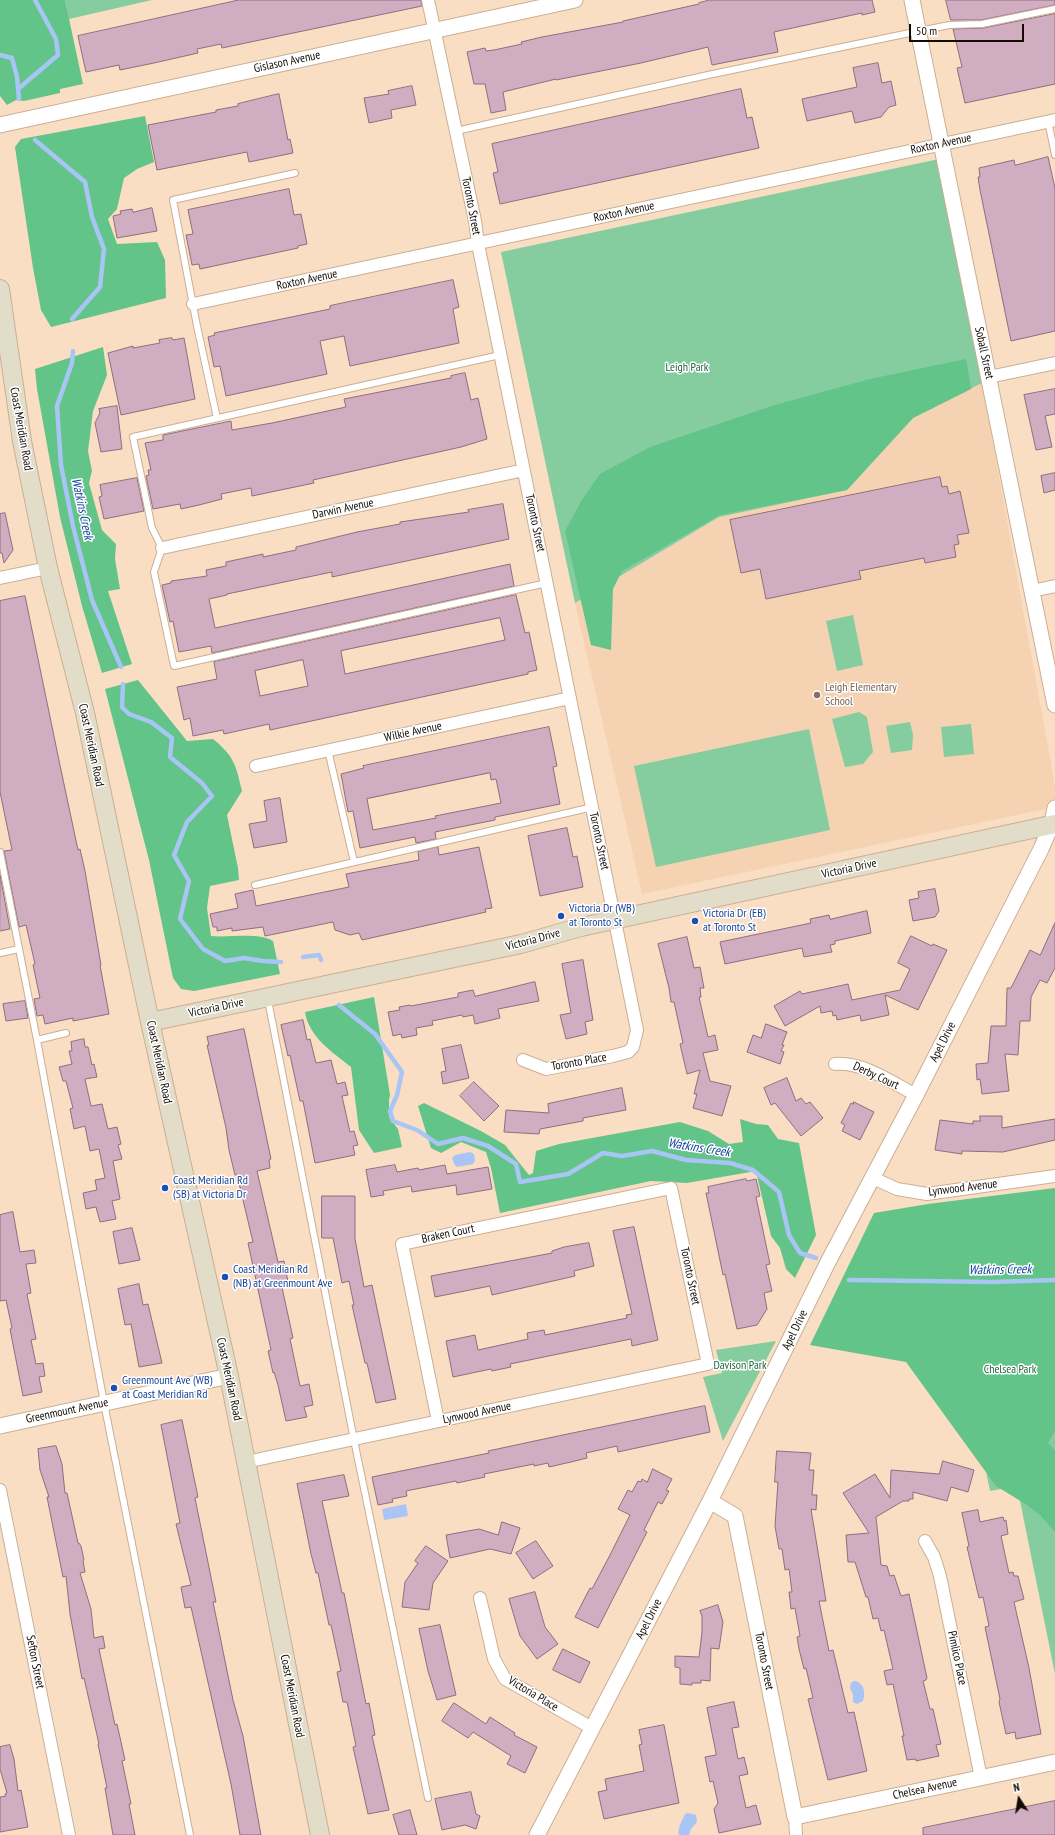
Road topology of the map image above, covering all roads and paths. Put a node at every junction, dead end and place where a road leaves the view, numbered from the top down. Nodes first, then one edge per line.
1 (428, 0) edge
2 (575, 0) edge
3 (912, 0) edge
4 (1055, 9) edge
5 (434, 31) junction
6 (919, 31) junction
7 (1051, 120) edge
8 (0, 125) edge
9 (456, 132) junction
10 (942, 144) junction
11 (1055, 155) edge
12 (295, 173) dead end
13 (478, 244) junction
14 (0, 289) edge
15 (193, 304) junction
16 (500, 355) junction
17 (1055, 363) edge
18 (990, 377) junction
19 (217, 418) junction
20 (524, 470) junction
21 (162, 548) junction
22 (48, 568) junction
23 (0, 578) edge
24 (547, 583) junction
25 (1055, 586) edge
26 (1032, 591) junction
27 (570, 698) junction
28 (1055, 706) edge
29 (328, 750) junction
30 (256, 766) dead end
31 (593, 807) junction
32 (1054, 819) edge
33 (0, 852) edge
34 (354, 862) junction
35 (256, 885) dead end
36 (615, 919) junction
37 (20, 949) junction
38 (0, 953) edge
39 (268, 997) junction
40 (150, 1022) junction
41 (66, 1033) dead end
42 (37, 1040) junction
43 (634, 1047) joint
44 (523, 1060) dead end
45 (836, 1064) dead end
46 (916, 1095) junction
47 (1055, 1176) edge
48 (873, 1178) junction
49 (671, 1188) joint
50 (708, 1364) joint
51 (229, 1376) junction
52 (104, 1403) junction
53 (438, 1421) junction
54 (0, 1426) edge
55 (354, 1440) junction
56 (246, 1462) junction
57 (0, 1490) edge
58 (710, 1501) junction
59 (924, 1541) dead end
60 (480, 1598) dead end
61 (592, 1728) junction
62 (1055, 1762) edge
63 (981, 1778) junction
64 (428, 1798) dead end
65 (795, 1817) junction
66 (70, 1835) edge
67 (190, 1835) edge
68 (320, 1835) edge
69 (537, 1835) edge
70 (796, 1835) edge

1 - 5 street, Toronto Street
2 - 5 street, Gislason Avenue
3 - 6 street, Soball Street
4 - 6 lane
5 - 8 street, Gislason Avenue
5 - 9 street, Toronto Street
6 - 9 lane
6 - 10 street, Soball Street
7 - 10 street, Roxton Avenue
7 - 11 lane
9 - 13 street, Toronto Street
10 - 13 street, Roxton Avenue
10 - 18 street, Soball Street
12 - 15 lane
13 - 15 street, Roxton Avenue
13 - 16 street, Toronto Street
14 - 22 main road, Coast Meridian Road
15 - 19 lane
16 - 19 lane
16 - 20 street, Toronto Street
17 - 18 street
18 - 26 street, Soball Street
19 - 21 lane
20 - 21 street, Darwin Avenue
20 - 24 street, Toronto Street
21 - 24 lane
22 - 23 street
22 - 40 main road, Coast Meridian Road
24 - 27 street, Toronto Street
25 - 26 street
26 - 28 street, Soball Street
27 - 29 street, Wilkie Avenue
27 - 31 street, Toronto Street
29 - 30 street, Wilkie Avenue
29 - 34 lane
31 - 34 lane
31 - 36 street, Toronto Street
32 - 36 main road, Victoria Drive
32 - 46 street, Apel Drive
33 - 37 lane
34 - 35 lane
36 - 39 main road, Victoria Drive
36 - 43 street, Toronto Street
37 - 38 lane
37 - 42 lane
39 - 40 main road, Victoria Drive
39 - 55 lane
40 - 51 main road, Coast Meridian Road
41 - 42 lane
42 - 52 lane
43 - 44 street, Toronto Place
45 - 46 street, Derby Court
46 - 48 street, Apel Drive
47 - 48 street, Lynwood Avenue
48 - 58 street, Apel Drive
49 - 50 street, Toronto Street
49 - 53 street, Braken Court
50 - 53 street, Lynwood Avenue
51 - 52 street, Greenmount Avenue
51 - 56 main road, Coast Meridian Road
52 - 54 street, Greenmount Avenue
52 - 67 lane
53 - 55 street, Lynwood Avenue
55 - 56 street, Lynwood Avenue
55 - 64 lane
56 - 68 main road, Coast Meridian Road
57 - 66 street, Sefton Street
58 - 61 street, Apel Drive
58 - 65 street, Toronto Street
59 - 63 street, Pimlico Place
60 - 61 street, Victoria Place
61 - 69 street, Apel Drive
62 - 63 street, Chelsea Avenue
63 - 65 street, Chelsea Avenue
65 - 70 street, Toronto Street

